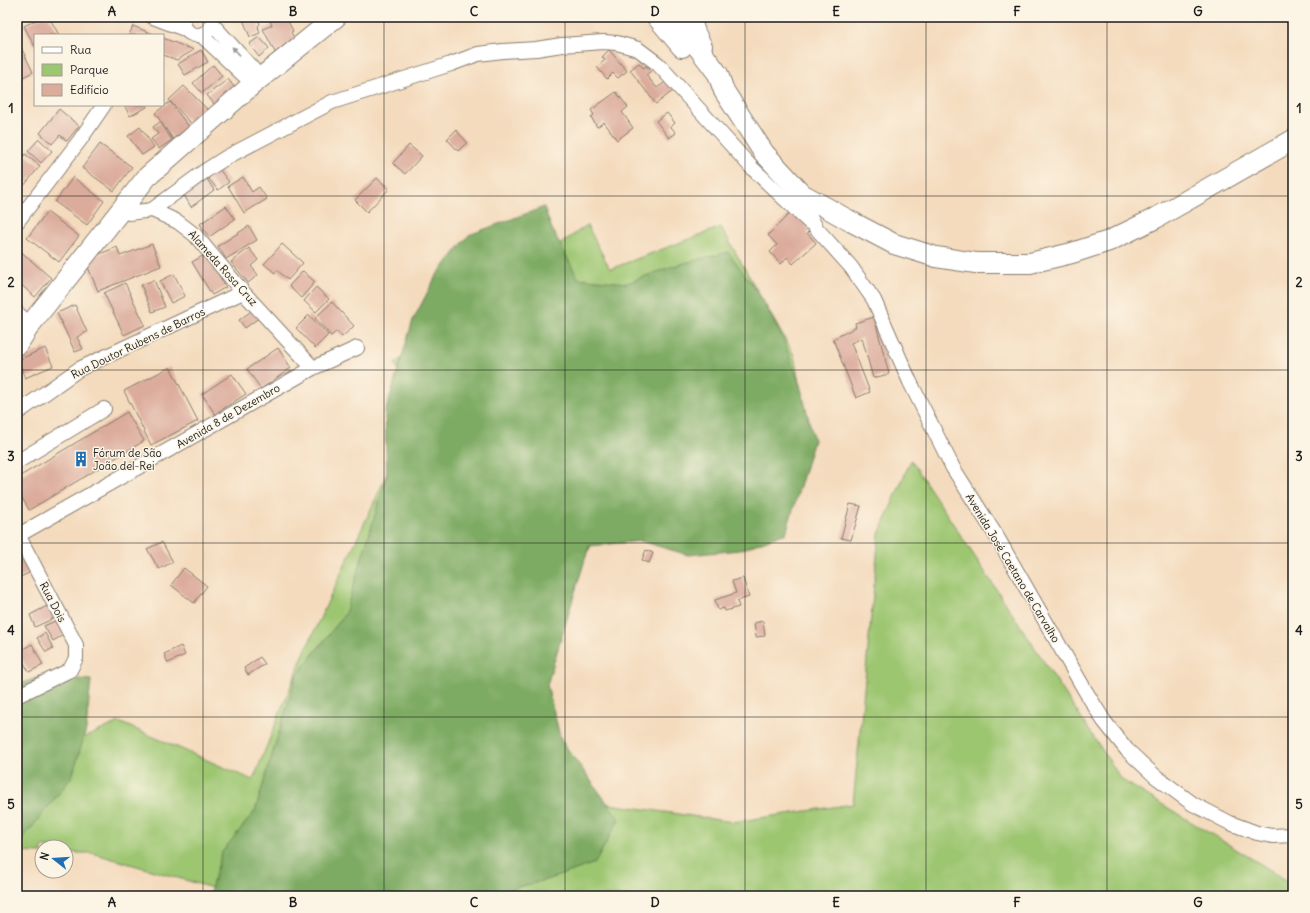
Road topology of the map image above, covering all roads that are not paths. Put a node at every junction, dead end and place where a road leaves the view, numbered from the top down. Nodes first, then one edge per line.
1 (153, 17) edge
2 (336, 17) edge
3 (657, 17) edge
4 (675, 17) edge
5 (693, 17) edge
6 (212, 21) edge
7 (185, 24) edge
8 (202, 35) junction
9 (257, 80) junction
10 (721, 83) junction
11 (103, 106) edge
12 (1293, 140) edge
13 (802, 194) junction
14 (131, 196) junction
15 (152, 210) junction
16 (17, 222) edge
17 (816, 228) junction
18 (243, 292) junction
19 (24, 319) edge
20 (17, 346) edge
21 (358, 348) dead end
22 (313, 368) junction
23 (104, 409) dead end
24 (17, 413) edge
25 (17, 462) edge
26 (18, 535) edge
27 (17, 696) edge
28 (1293, 836) edge

1 - 7 street
2 - 9 main road
3 - 10 main road
4 - 10 main road
5 - 10 street
6 - 8 street
9 -> 6 street
7 - 8 street
8 - 9 street
9 - 14 main road
10 - 13 main road
11 - 16 street
12 - 13 main road
13 - 17 street, Avenida José Caetano de Carvalho
14 - 15 street
14 - 19 main road
15 - 17 street
15 - 18 street, Alameda Rosa Cruz
17 - 28 street, Avenida José Caetano de Carvalho
18 - 22 street, Alameda Rosa Cruz
18 - 24 street, Rua Doutor Rubens de Barros
19 - 20 main road
21 - 22 street, Avenida 8 de Dezembro
22 - 26 street, Avenida 8 de Dezembro
23 - 25 street
26 - 27 street, Rua Dois

